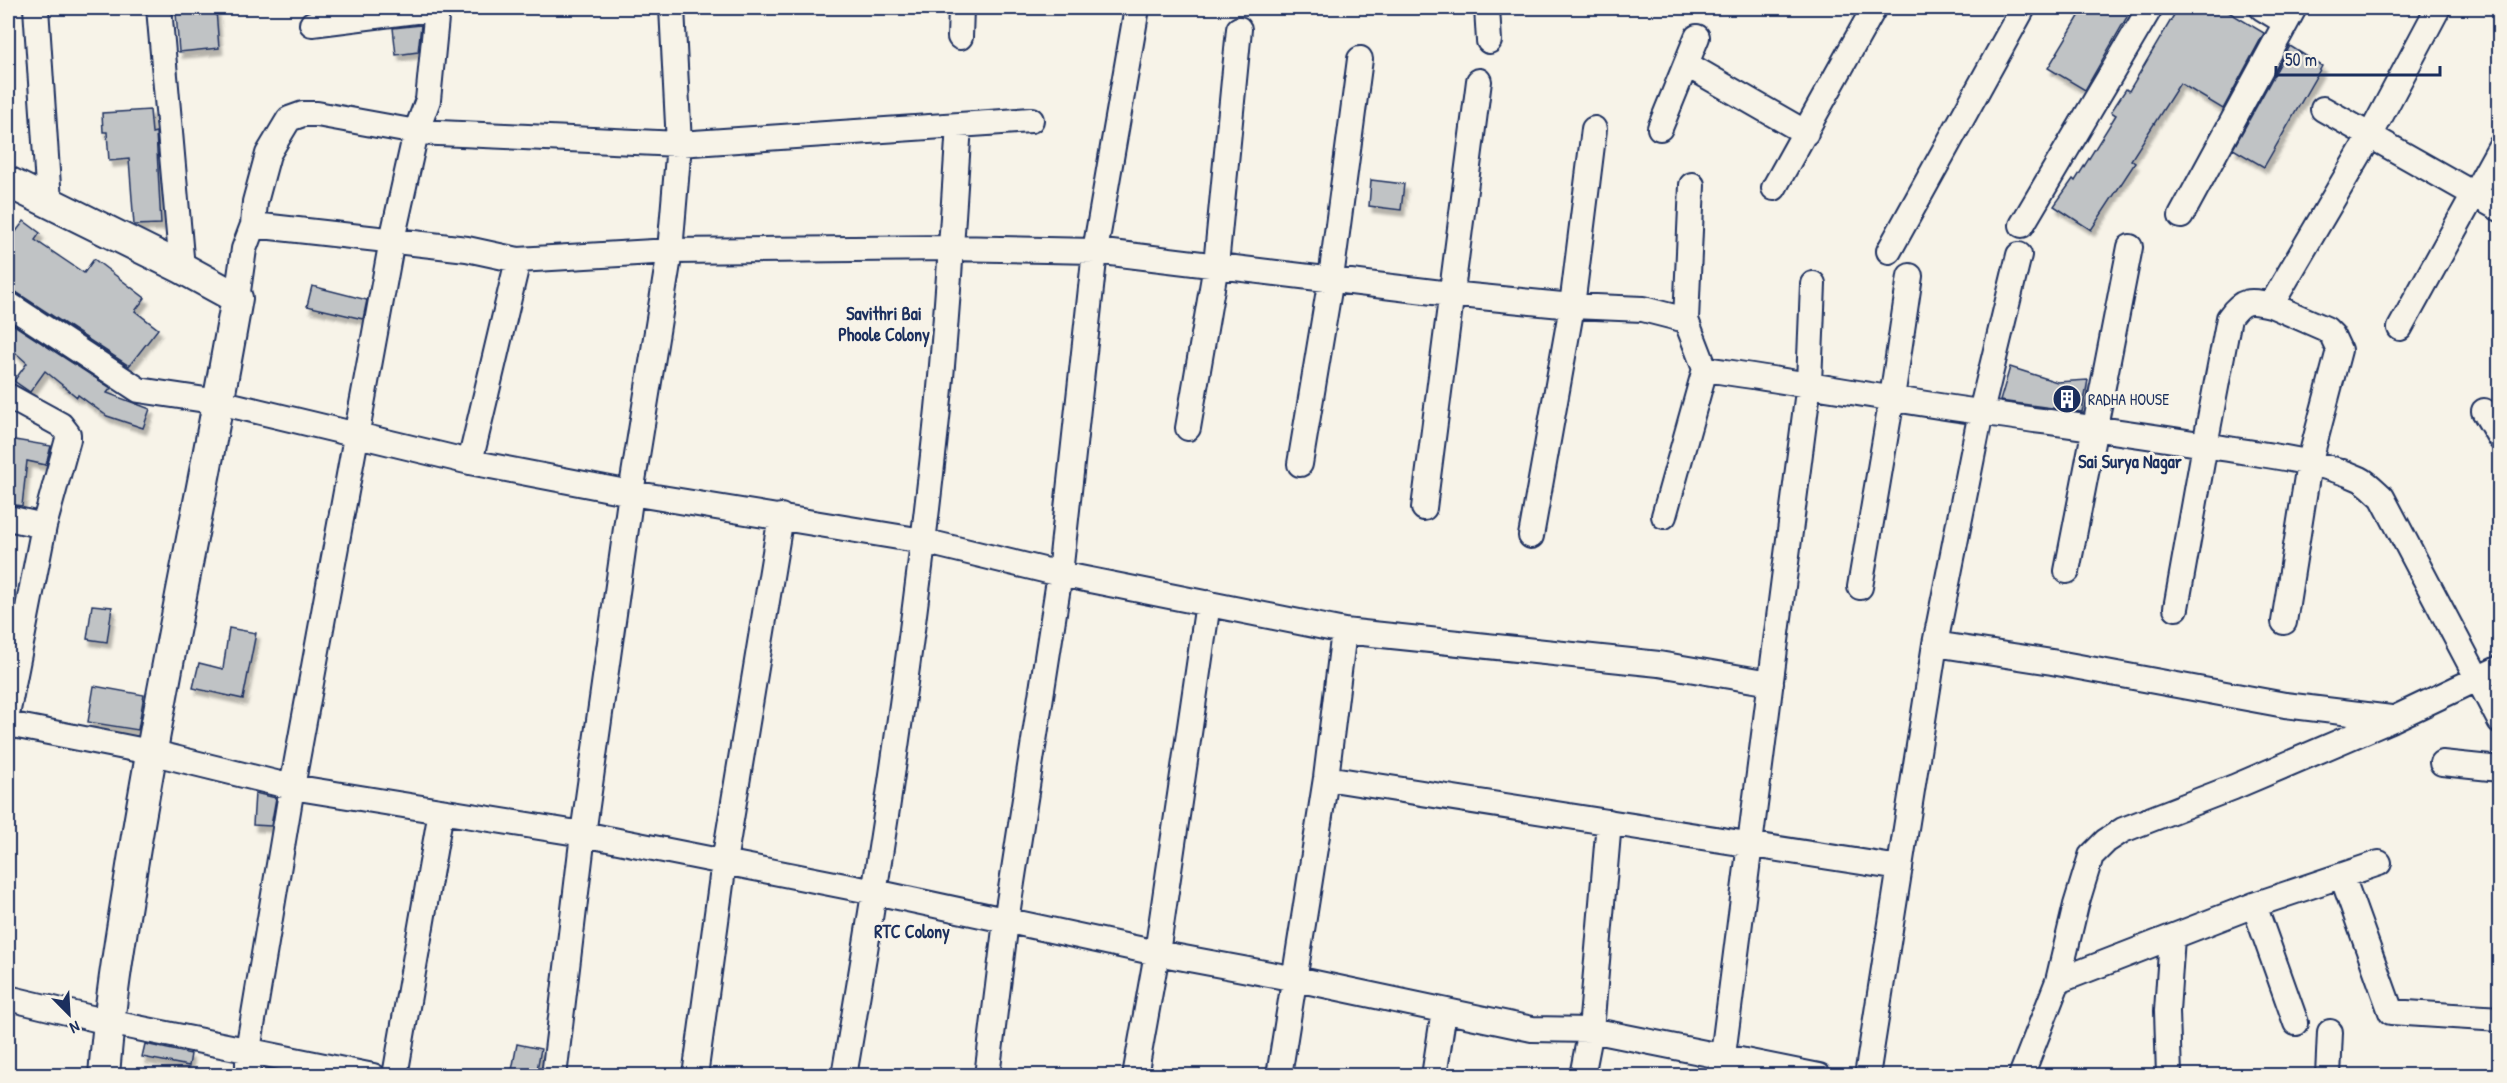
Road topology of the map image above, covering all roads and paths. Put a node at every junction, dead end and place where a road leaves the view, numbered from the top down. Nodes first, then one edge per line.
1 (36, 8) edge
2 (159, 8) edge
3 (438, 8) edge
4 (672, 8) edge
5 (961, 8) edge
6 (1137, 8) edge
7 (1488, 8) edge
8 (1874, 8) edge
9 (2023, 8) edge
10 (2150, 8) edge
11 (2262, 8) edge
12 (2438, 8) edge
13 (2289, 15) edge
14 (312, 24) dead end
15 (1239, 28) dead end
16 (960, 37) dead end
17 (1697, 37) dead end
18 (1489, 41) dead end
19 (1360, 59) dead end
20 (1686, 64) junction
21 (1479, 81) dead end
22 (2323, 110) dead end
23 (1031, 120) dead end
24 (959, 126) junction
25 (1660, 128) dead end
26 (1594, 129) dead end
27 (416, 132) junction
28 (1806, 134) junction
29 (2370, 136) junction
30 (679, 144) junction
31 (2499, 147) edge
32 (8, 182) edge
33 (1692, 185) dead end
34 (1774, 188) dead end
35 (2473, 194) junction
36 (49, 201) junction
37 (2499, 209) edge
38 (2181, 216) dead end
39 (253, 225) junction
40 (2022, 225) dead end
41 (393, 240) junction
42 (2130, 247) dead end
43 (951, 248) junction
44 (670, 251) junction
45 (1095, 251) junction
46 (1889, 251) dead end
47 (2019, 255) dead end
48 (518, 260) junction
49 (1216, 265) junction
50 (182, 268) junction
51 (1910, 276) dead end
52 (1331, 278) junction
53 (1813, 284) dead end
54 (1450, 294) junction
55 (237, 298) junction
56 (8, 304) edge
57 (2271, 305) junction
58 (1572, 306) junction
59 (1686, 320) junction
60 (2400, 328) dead end
61 (1705, 369) junction
62 (1809, 383) junction
63 (8, 396) edge
64 (1892, 398) junction
65 (219, 402) junction
66 (2484, 411) dead end
67 (1981, 412) junction
68 (2094, 427) junction
69 (1188, 428) dead end
70 (358, 434) junction
71 (2499, 438) edge
72 (2205, 445) junction
73 (470, 462) junction
74 (1300, 464) dead end
75 (2309, 464) junction
76 (631, 493) junction
77 (1424, 508) dead end
78 (781, 516) junction
79 (1664, 516) dead end
80 (8, 518) edge
81 (44, 526) junction
82 (1531, 536) dead end
83 (923, 541) junction
84 (2067, 571) dead end
85 (1060, 574) junction
86 (1860, 587) dead end
87 (1208, 603) junction
88 (2176, 608) dead end
89 (2284, 622) dead end
90 (1344, 631) junction
91 (1935, 644) junction
92 (2489, 673) edge
93 (1772, 683) junction
94 (8, 710) edge
95 (2393, 719) junction
96 (2499, 721) edge
97 (8, 724) edge
98 (150, 752) junction
99 (2442, 763) dead end
100 (2499, 769) edge
101 (1326, 778) junction
102 (292, 787) junction
103 (441, 811) junction
104 (1609, 822) junction
105 (582, 834) junction
106 (1749, 845) junction
107 (724, 862) junction
108 (2379, 863) dead end
109 (1900, 868) junction
110 (2342, 876) junction
111 (875, 892) junction
112 (2254, 905) junction
113 (1006, 921) junction
114 (2172, 937) junction
115 (1157, 953) junction
116 (1296, 979) junction
117 (2058, 981) junction
118 (8, 998) edge
119 (1444, 1011) junction
120 (2499, 1020) edge
121 (108, 1023) junction
122 (2296, 1023) dead end
123 (1592, 1030) junction
124 (2330, 1032) dead end
125 (248, 1050) junction
126 (1721, 1065) edge
127 (104, 1076) edge
128 (248, 1076) edge
129 (374, 1076) edge
130 (394, 1076) edge
131 (554, 1076) edge
132 (695, 1076) edge
133 (844, 1076) edge
134 (987, 1076) edge
135 (1135, 1076) edge
136 (1280, 1076) edge
137 (1434, 1076) edge
138 (1582, 1076) edge
139 (1819, 1076) edge
140 (1867, 1076) edge
141 (2021, 1076) edge
142 (2169, 1076) edge
143 (2328, 1076) edge

1 - 36 street
2 - 50 street
3 - 14 street
3 - 27 street
4 - 30 street
5 - 16 street
6 - 45 street
7 - 18 street
8 - 28 street
9 - 46 street
10 - 40 street
11 - 13 street
12 - 29 street
13 - 38 street
15 - 49 street
17 - 20 street
19 - 52 street
20 - 25 street
20 - 28 street
21 - 54 street
22 - 29 street
23 - 24 street
24 - 30 street
24 - 43 street
26 - 58 street
27 - 30 street
27 - 39 street
27 - 41 street
28 - 34 street
29 - 35 street
29 - 57 street
30 - 44 street
31 - 35 street
32 - 36 street
33 - 59 street
35 - 37 street
35 - 60 street
36 - 50 street
39 - 41 street
39 - 55 street
41 - 48 street
41 - 70 street
42 - 68 street
43 - 44 street
43 - 45 street
43 - 83 street
44 - 48 street
44 - 76 street
45 - 49 street
45 - 85 street
47 - 67 street
48 - 73 street
49 - 52 street
49 - 69 street
50 - 55 street
51 - 64 street
52 - 54 street
52 - 74 street
53 - 62 street
54 - 58 street
54 - 77 street
55 - 65 street
56 - 65 street
57 - 72 street
57 - 75 street
58 - 59 street
58 - 82 street
59 - 61 street
61 - 62 street
61 - 79 street
62 - 64 street
62 - 93 street
63 - 81 street
64 - 67 street
64 - 86 street
65 - 70 street
65 - 98 street
66 - 71 street
67 - 68 street
67 - 91 street
68 - 72 street
68 - 84 street
70 - 73 street
70 - 102 street
72 - 75 street
72 - 88 street
73 - 76 street
75 - 89 street
75 - 92 street
76 - 78 street
76 - 105 street
78 - 83 street
78 - 107 street
80 - 81 street
81 - 94 street
83 - 85 street
83 - 111 street
85 - 87 street
85 - 113 street
87 - 90 street
87 - 115 street
90 - 93 street
90 - 101 street
91 - 95 street
91 - 109 street
92 - 95 street
92 - 96 street
93 - 106 street
95 - 117 street
97 - 98 street
98 - 102 street
98 - 121 street
99 - 100 street
101 - 104 street
101 - 116 street
102 - 103 street
102 - 125 street
103 - 105 street
103 - 130 street
104 - 106 street
104 - 123 street
105 - 107 street
105 - 131 street
106 - 109 street
106 - 126 street
107 - 111 street
107 - 132 street
108 - 110 street
109 - 140 street
110 - 112 street
110 - 120 street
111 - 113 street
111 - 133 street
112 - 114 street
112 - 122 street
113 - 115 street
113 - 134 street
114 - 117 street
114 - 142 street
115 - 116 street
115 - 135 street
116 - 119 street
116 - 136 street
117 - 141 street
118 - 121 street
119 - 123 street
119 - 137 street
121 - 125 street
121 - 127 street
123 - 126 street
123 - 138 street
124 - 143 street
125 - 128 street
125 - 129 street
126 - 139 street

